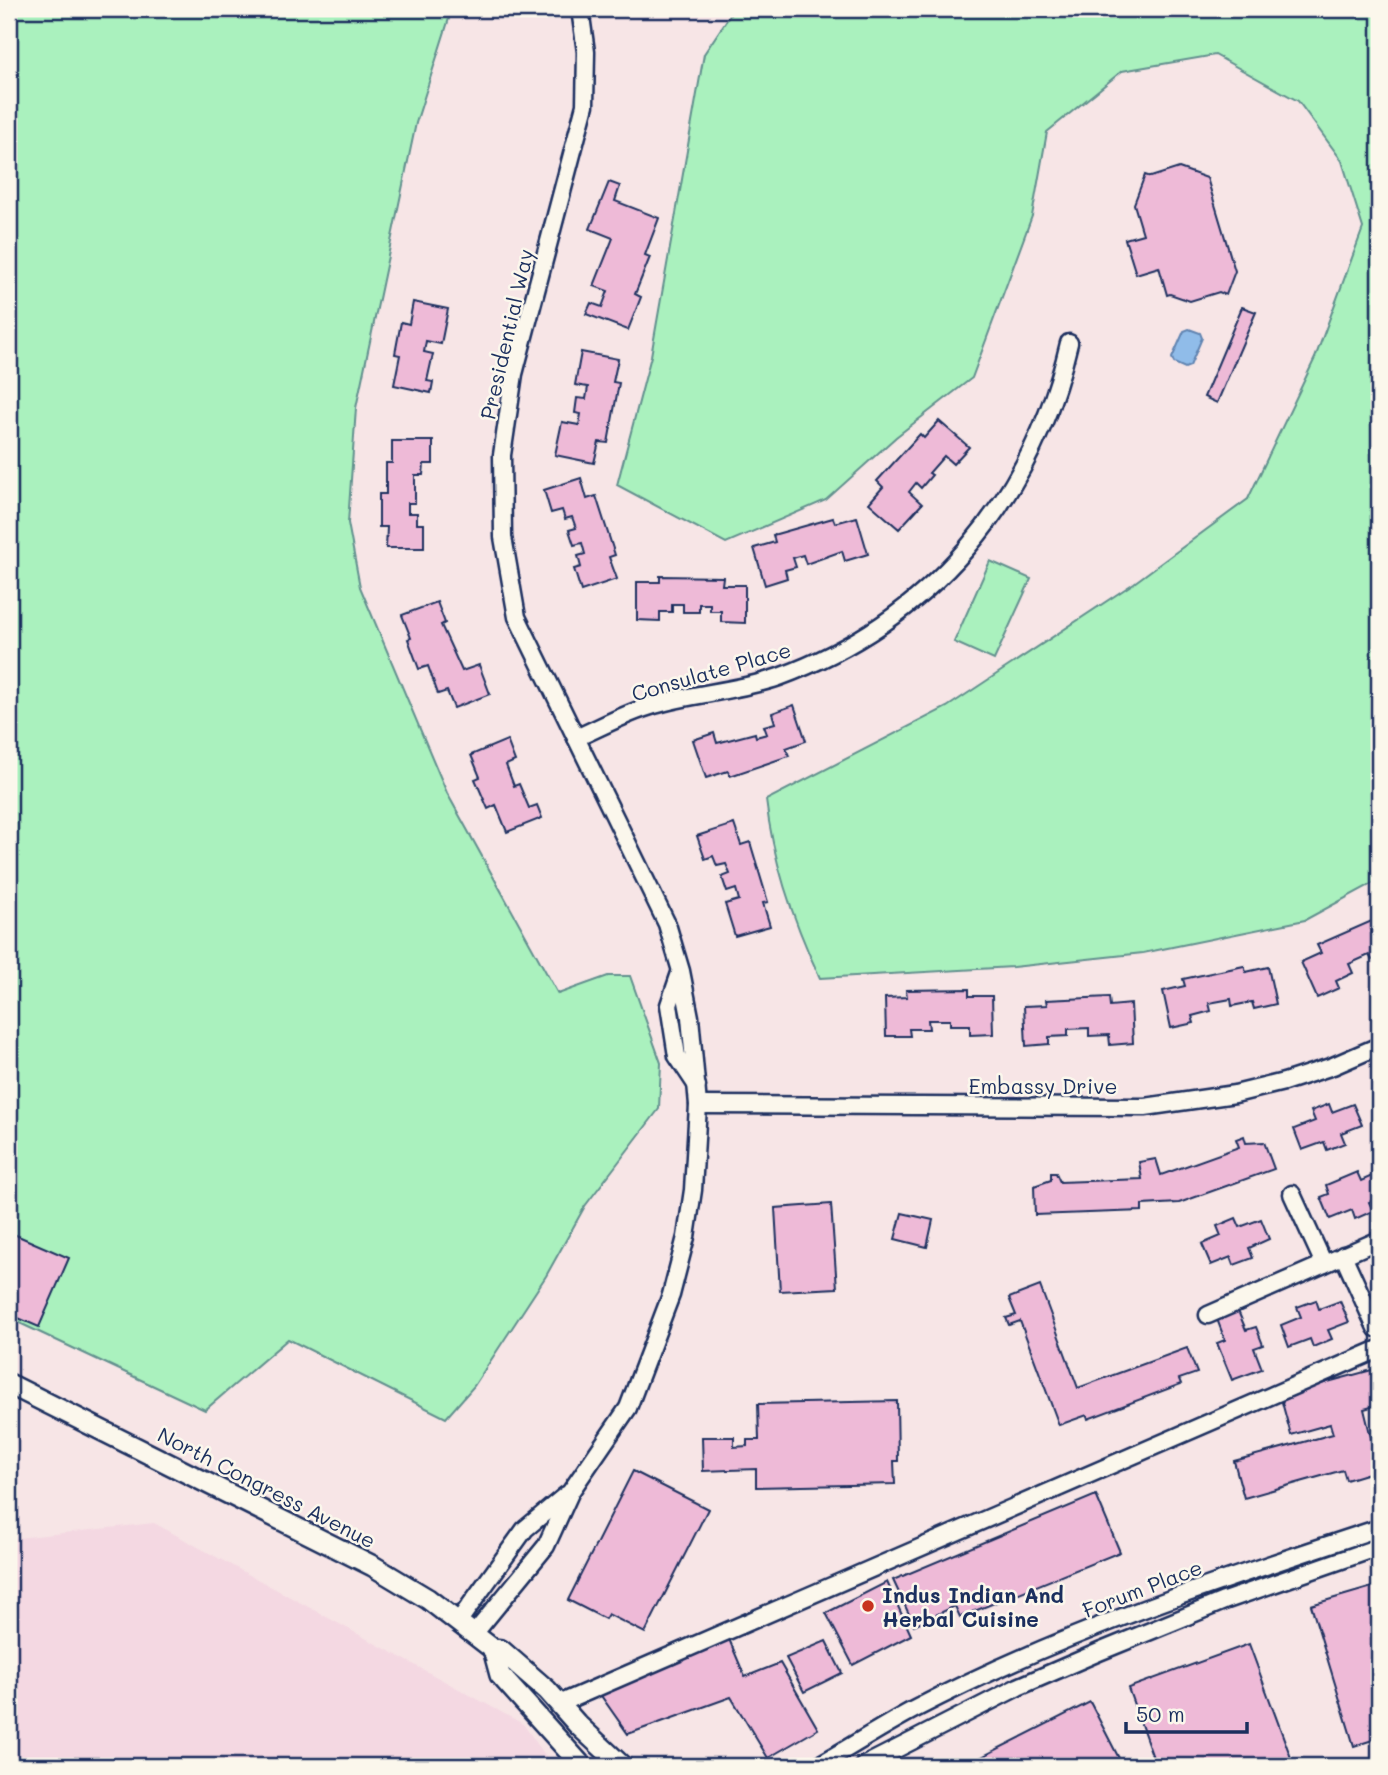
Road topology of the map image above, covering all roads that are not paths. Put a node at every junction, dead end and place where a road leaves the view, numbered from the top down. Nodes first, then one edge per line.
1 (580, 9) edge
2 (1069, 344) dead end
3 (576, 738) junction
4 (681, 971) junction
5 (1379, 1046) edge
6 (697, 1086) junction
7 (698, 1105) junction
8 (1292, 1194) dead end
9 (1379, 1240) edge
10 (1343, 1255) junction
11 (1324, 1264) junction
12 (1208, 1315) dead end
13 (1376, 1328) dead end
14 (1379, 1349) edge
15 (9, 1384) edge
16 (571, 1491) junction
17 (1379, 1528) edge
18 (1379, 1547) edge
19 (458, 1622) junction
20 (474, 1634) junction
21 (493, 1649) junction
22 (559, 1703) junction
23 (582, 1766) edge
24 (622, 1766) edge
25 (817, 1766) edge
26 (863, 1766) edge

1 - 3 street, Presidential Way
2 - 3 street, Consulate Place
3 - 4 street, Presidential Way
4 - 6 street, Presidential Way
4 - 6 street
5 - 7 street, Embassy Drive
6 - 7 street, Presidential Way
7 - 16 street, Presidential Way
8 - 11 street
9 - 10 street
10 - 11 street
10 - 13 street
11 - 12 street
14 - 22 street
15 - 19 street, North Congress Avenue
16 - 19 street, Presidential Way
16 - 20 street, Presidential Way
17 - 25 street, Forum Place
18 - 26 street, Forum Place
19 - 20 street, North Congress Avenue
20 - 21 street, North Congress Avenue
21 - 22 street, North Congress Avenue
21 - 23 street
22 - 24 street, North Congress Avenue

